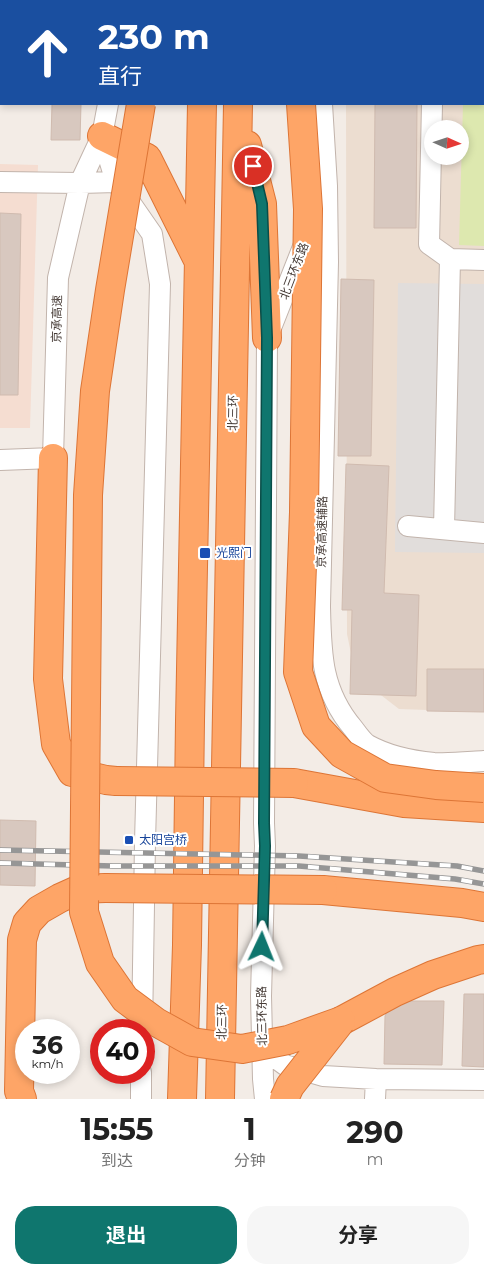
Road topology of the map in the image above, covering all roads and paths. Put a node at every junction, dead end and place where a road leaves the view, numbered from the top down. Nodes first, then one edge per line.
1 (108, 105) edge
2 (141, 105) edge
3 (202, 105) edge
4 (301, 105) edge
5 (322, 105) edge
6 (432, 105) edge
7 (238, 107) edge
8 (102, 136) junction
9 (0, 182) edge
10 (116, 182) junction
11 (80, 183) junction
12 (327, 186) junction
13 (450, 259) junction
14 (484, 260) edge
15 (199, 262) junction
16 (267, 338) junction
17 (54, 458) junction
18 (0, 460) edge
19 (408, 526) dead end
20 (444, 529) junction
21 (484, 533) edge
22 (484, 761) edge
23 (484, 788) edge
24 (484, 808) edge
25 (484, 907) edge
26 (484, 959) edge
27 (261, 996) junction
28 (142, 1019) edge
29 (341, 1021) junction
30 (274, 1058) junction
31 (376, 1079) junction
32 (484, 1080) edge
33 (142, 1084) edge
34 (22, 1099) edge
35 (141, 1099) edge
36 (182, 1099) edge
37 (220, 1099) edge
38 (266, 1099) edge
39 (284, 1099) edge
40 (291, 1099) edge
41 (375, 1099) edge

1 - 8 street
2 - 29 highway, bridge
3 - 15 highway
4 - 23 highway, bridge
5 - 12 street, 北三环东路
6 - 13 street
7 - 16 highway
7 - 37 highway, 北三环
8 - 10 street
8 - 11 street, 京承高速
8 - 15 highway
9 - 11 street
10 - 11 street
10 - 28 street
11 - 17 street, 京承高速
12 - 16 street, 北三环东路
12 - 22 street, 京承高速辅路
13 - 14 street
13 - 20 street
15 - 36 highway
16 - 27 street, 北三环东路
17 - 18 street
17 - 24 highway, bridge
19 - 20 street
20 - 21 street
25 - 34 highway, bridge
26 - 29 highway
27 - 30 street
27 - 38 street, 北三环东路
29 - 39 highway, bridge
30 - 31 street
30 - 40 street
31 - 32 street
31 - 41 street
33 - 35 street

